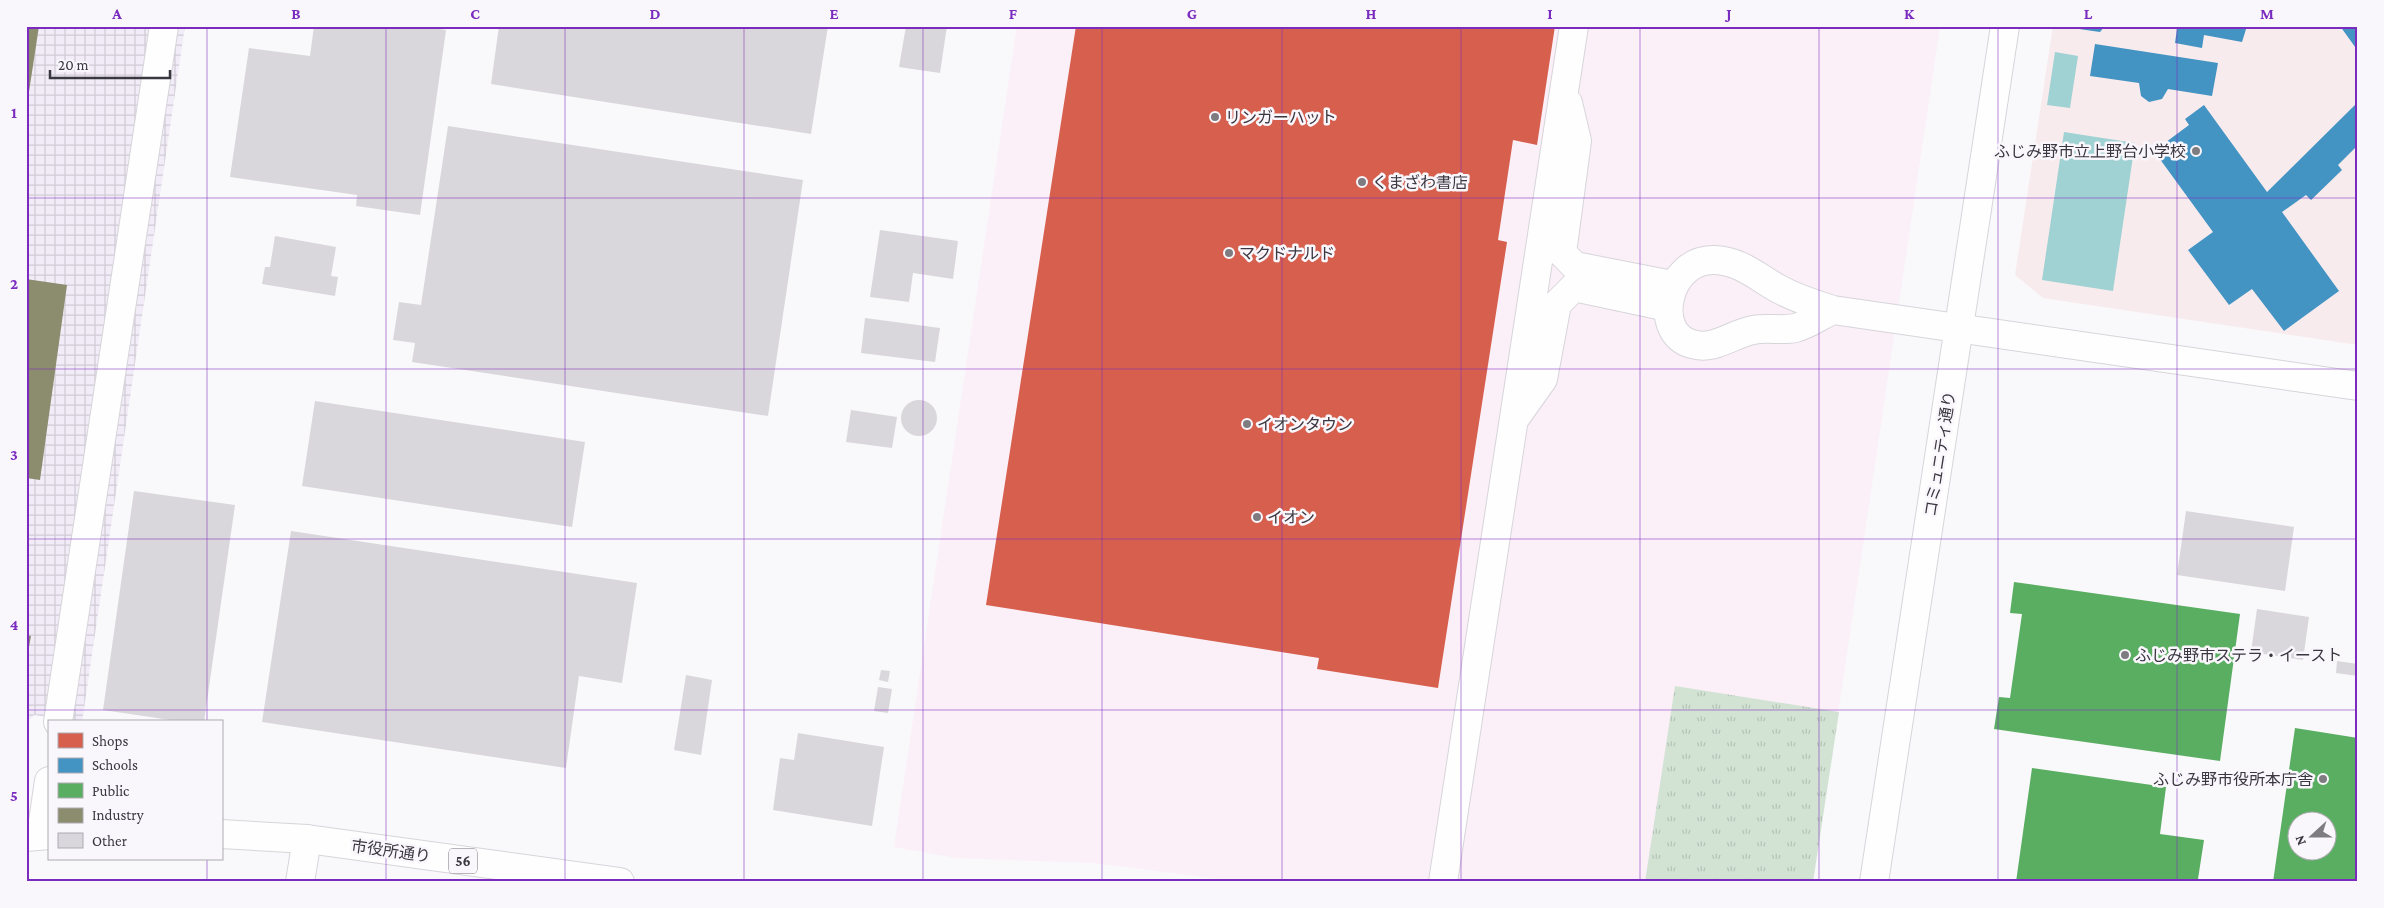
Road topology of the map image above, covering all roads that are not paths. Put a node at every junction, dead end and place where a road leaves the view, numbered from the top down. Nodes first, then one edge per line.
1 (164, 26) edge
2 (1574, 26) edge
3 (2005, 26) edge
4 (1565, 90) junction
5 (1567, 258) junction
6 (1670, 296) junction
7 (1833, 310) junction
8 (1959, 330) junction
9 (1520, 378) junction
10 (2358, 386) edge
11 (1514, 420) junction
12 (58, 720) edge
13 (48, 785) edge
14 (35, 831) edge
15 (222, 834) edge
16 (307, 839) junction
17 (300, 882) edge
18 (620, 882) edge
19 (1443, 882) edge
20 (1874, 882) edge

1 - 12 street
2 - 4 street
3 - 8 street, コミュニティ通り
4 - 5 street
4 - 9 street
5 - 6 street
5 - 9 street
6 - 7 street
6 - 7 street
6 - 11 street
7 - 8 street
8 - 10 street
8 - 20 street, コミュニティ通り
9 - 11 street
11 - 19 street
13 - 14 street
15 - 16 street, 市役所通り / 56
16 - 17 street
16 - 18 street, 市役所通り / 56

